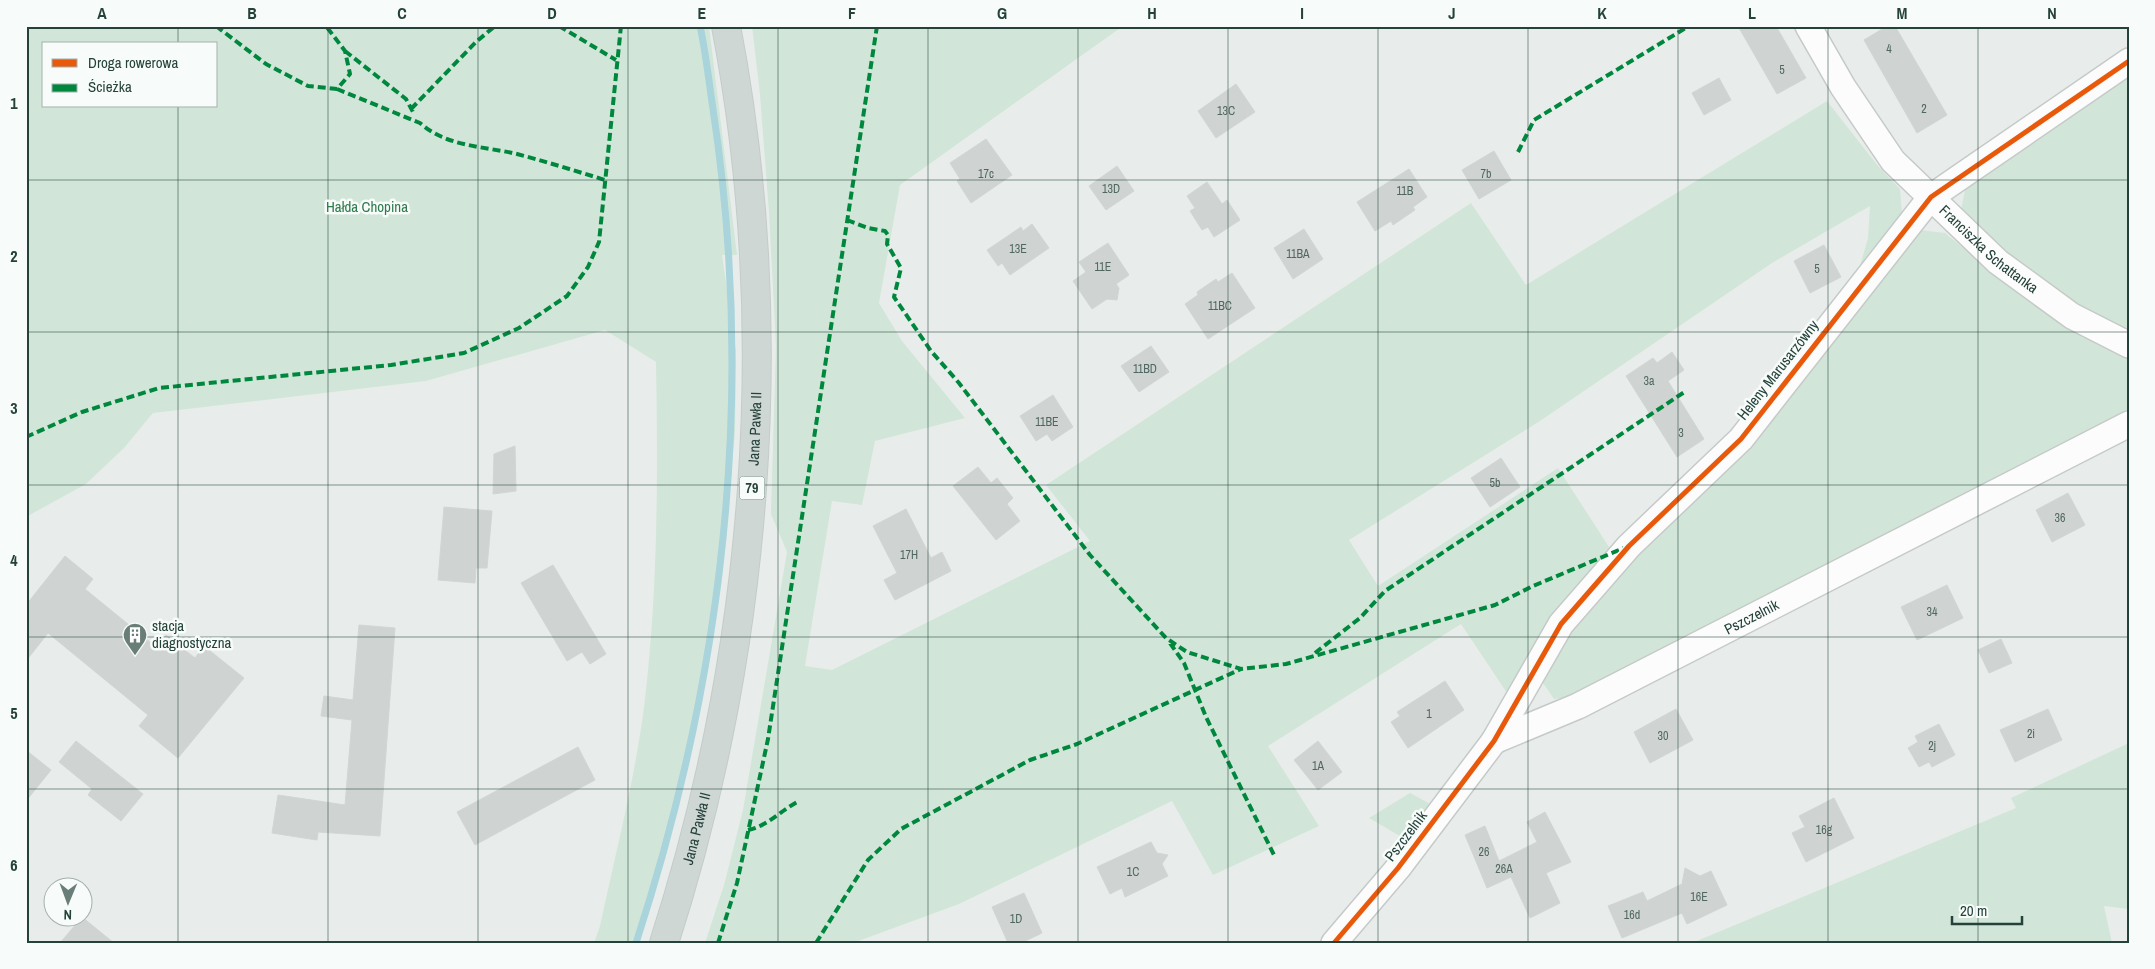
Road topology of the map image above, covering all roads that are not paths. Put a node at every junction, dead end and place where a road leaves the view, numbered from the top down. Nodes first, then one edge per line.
1 (726, 26) edge
2 (1808, 26) edge
3 (2129, 61) edge
4 (1931, 198) junction
5 (2129, 345) edge
6 (2129, 424) edge
7 (1494, 740) junction
8 (664, 943) edge
9 (1334, 943) edge

1 - 8 main road, Jana Pawła II / 79
2 - 4 street, Franciszka Schattanka
3 - 4 street, Heleny Marusarzówny
4 - 5 street, Franciszka Schattanka
4 - 7 street, Heleny Marusarzówny
6 - 7 street, Pszczelnik
7 - 9 street, Pszczelnik

